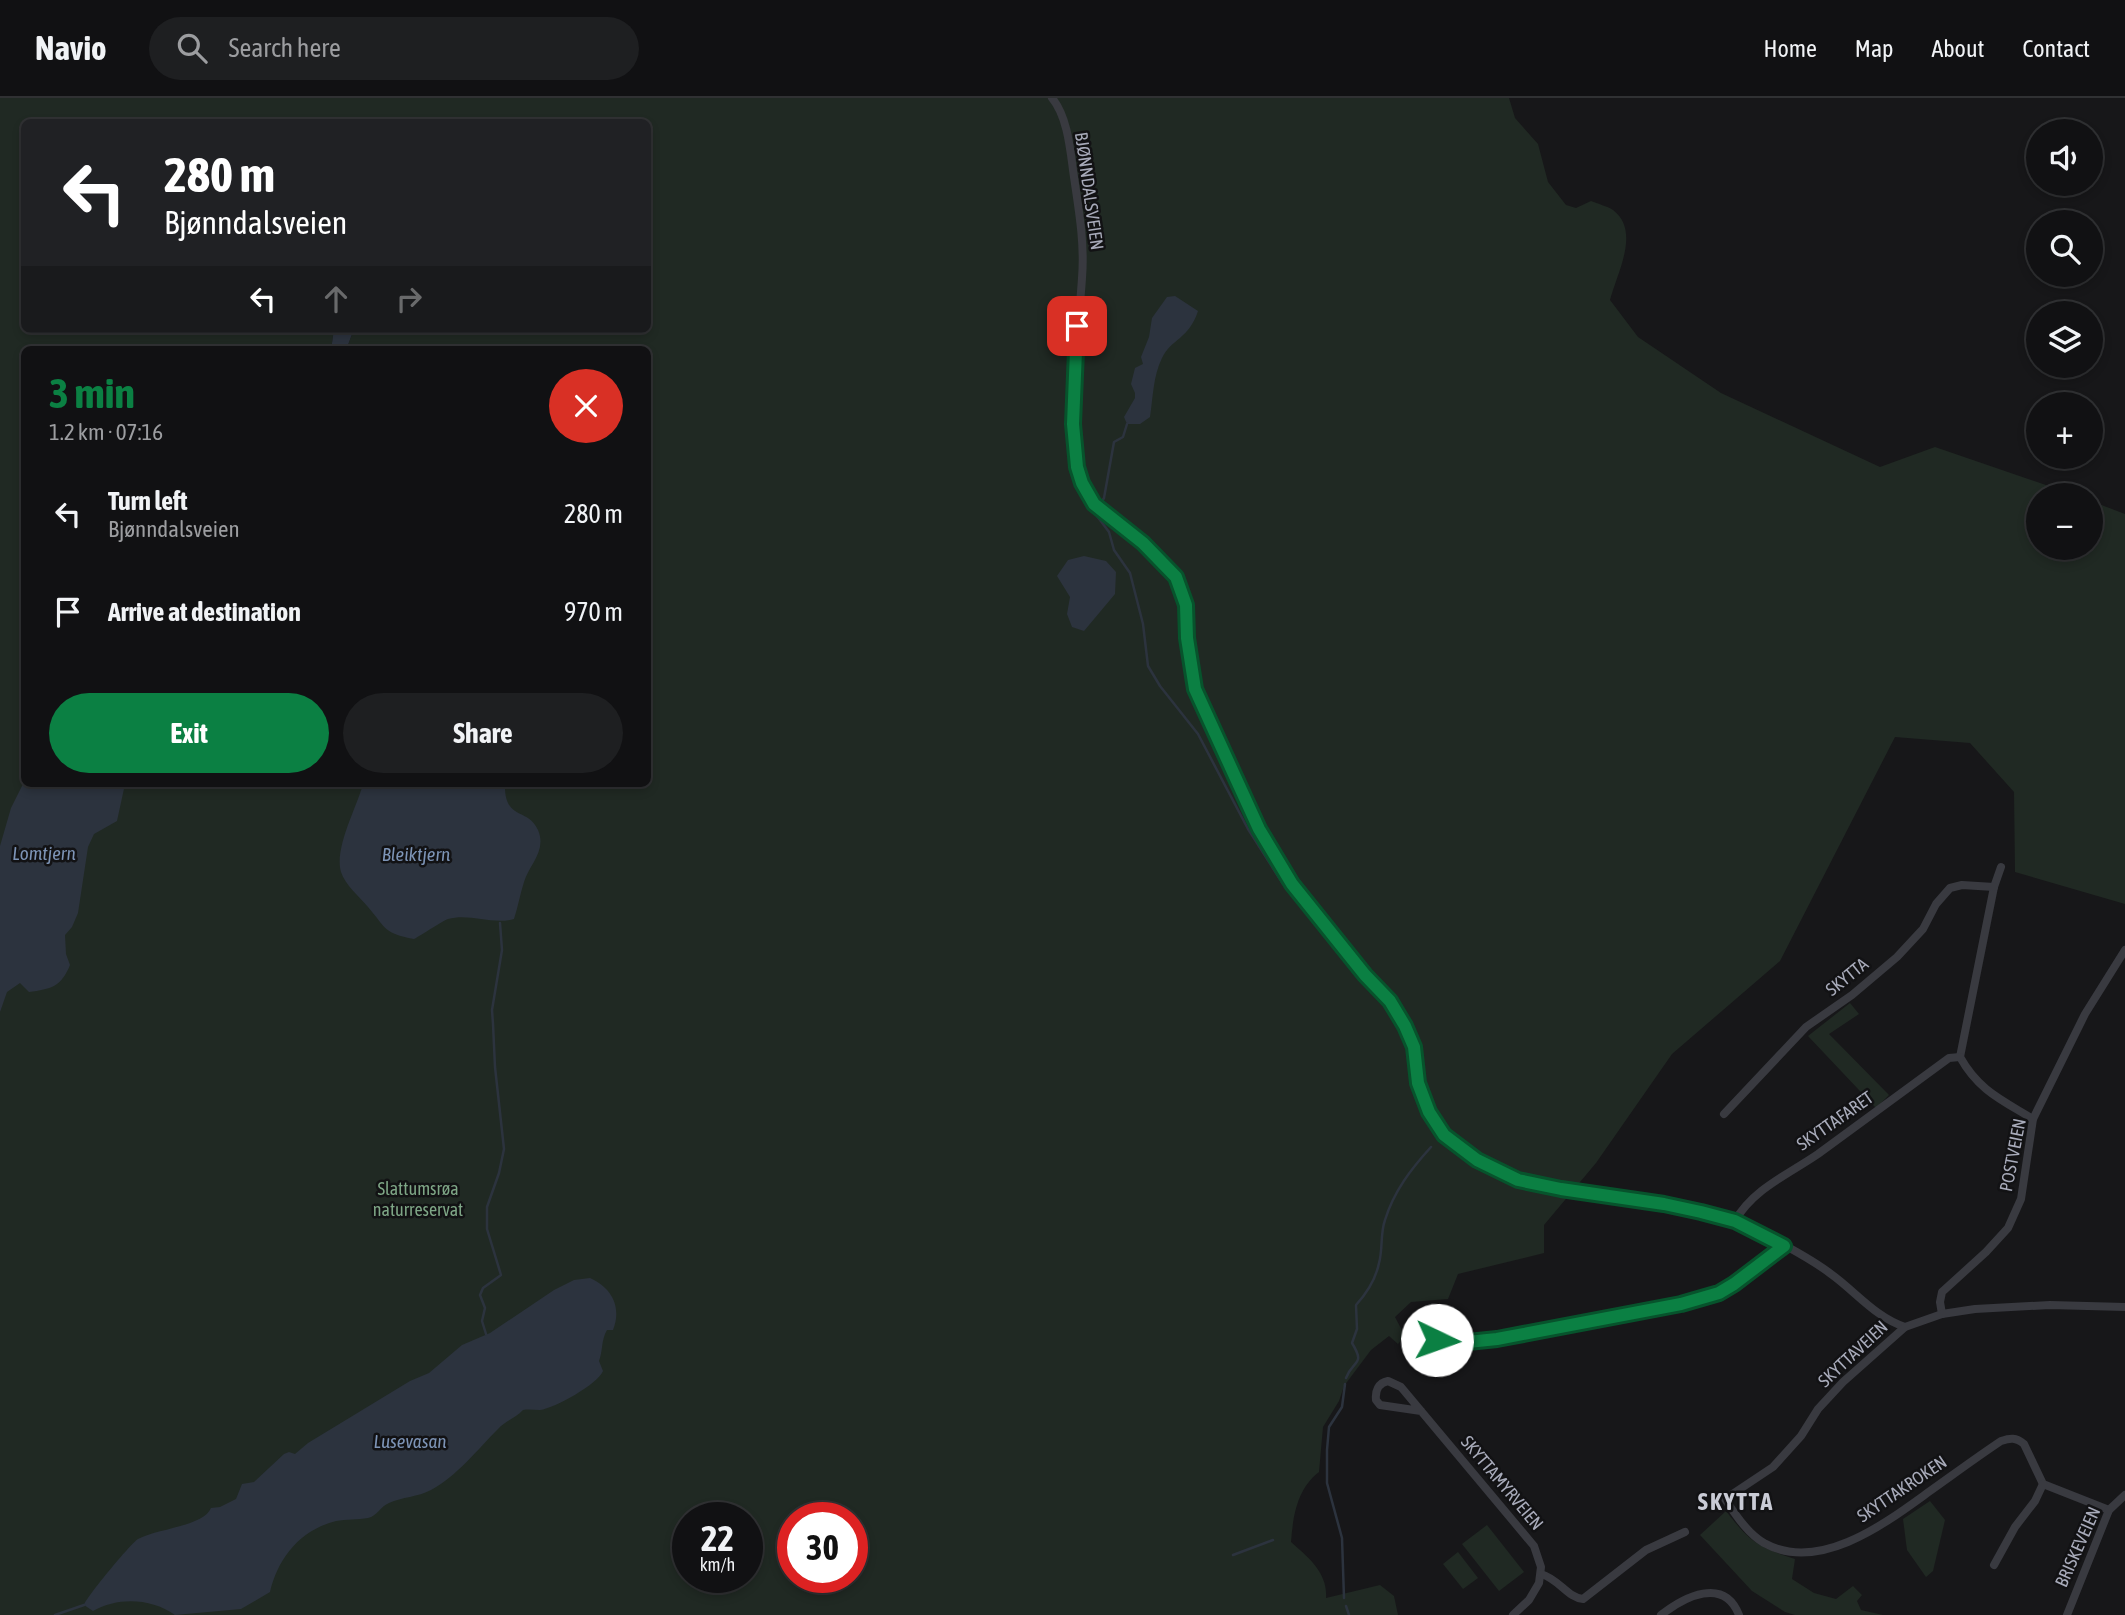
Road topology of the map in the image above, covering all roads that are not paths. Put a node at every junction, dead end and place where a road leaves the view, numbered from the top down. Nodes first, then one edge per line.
1 (1052, 98) edge
2 (2001, 867) dead end
3 (1994, 887) junction
4 (2125, 950) edge
5 (1960, 1057) junction
6 (1724, 1114) dead end
7 (2034, 1119) junction
8 (1735, 1221) junction
9 (1784, 1246) junction
10 (2125, 1307) edge
11 (1942, 1314) junction
12 (1905, 1327) junction
13 (1437, 1340) dead end
14 (1421, 1411) junction
15 (2043, 1484) junction
16 (2125, 1495) edge
17 (1725, 1499) joint
18 (2109, 1510) junction
19 (1685, 1532) dead end
20 (1994, 1565) dead end
21 (1541, 1574) junction
22 (1513, 1615) edge
23 (1661, 1615) edge
24 (1739, 1615) edge
25 (2067, 1615) edge

1 - 8 street, BJØNNDALSVEIEN
2 - 3 street
3 - 5 street
3 - 6 street, SKYTTA
4 - 7 street, POSTVEIEN
5 - 7 street
5 - 8 street, SKYTTAFARET
7 - 11 street, POSTVEIEN
8 - 9 street, BJØNNDALSVEIEN
9 - 12 street, BJØNNDALSVEIEN
9 - 13 street
10 - 11 street, SKYTTAVEIEN
11 - 12 street, SKYTTAVEIEN
12 - 17 street, SKYTTAVEIEN
14 - 14 street, SKYTTAMYRVEIEN
14 - 21 street, SKYTTAMYRVEIEN
15 - 17 street, SKYTTAKROKEN
15 - 18 street
15 - 20 street
16 - 18 street, BRISKEVEIEN
18 - 25 street, BRISKEVEIEN
19 - 21 street
21 - 22 street
23 - 24 street

